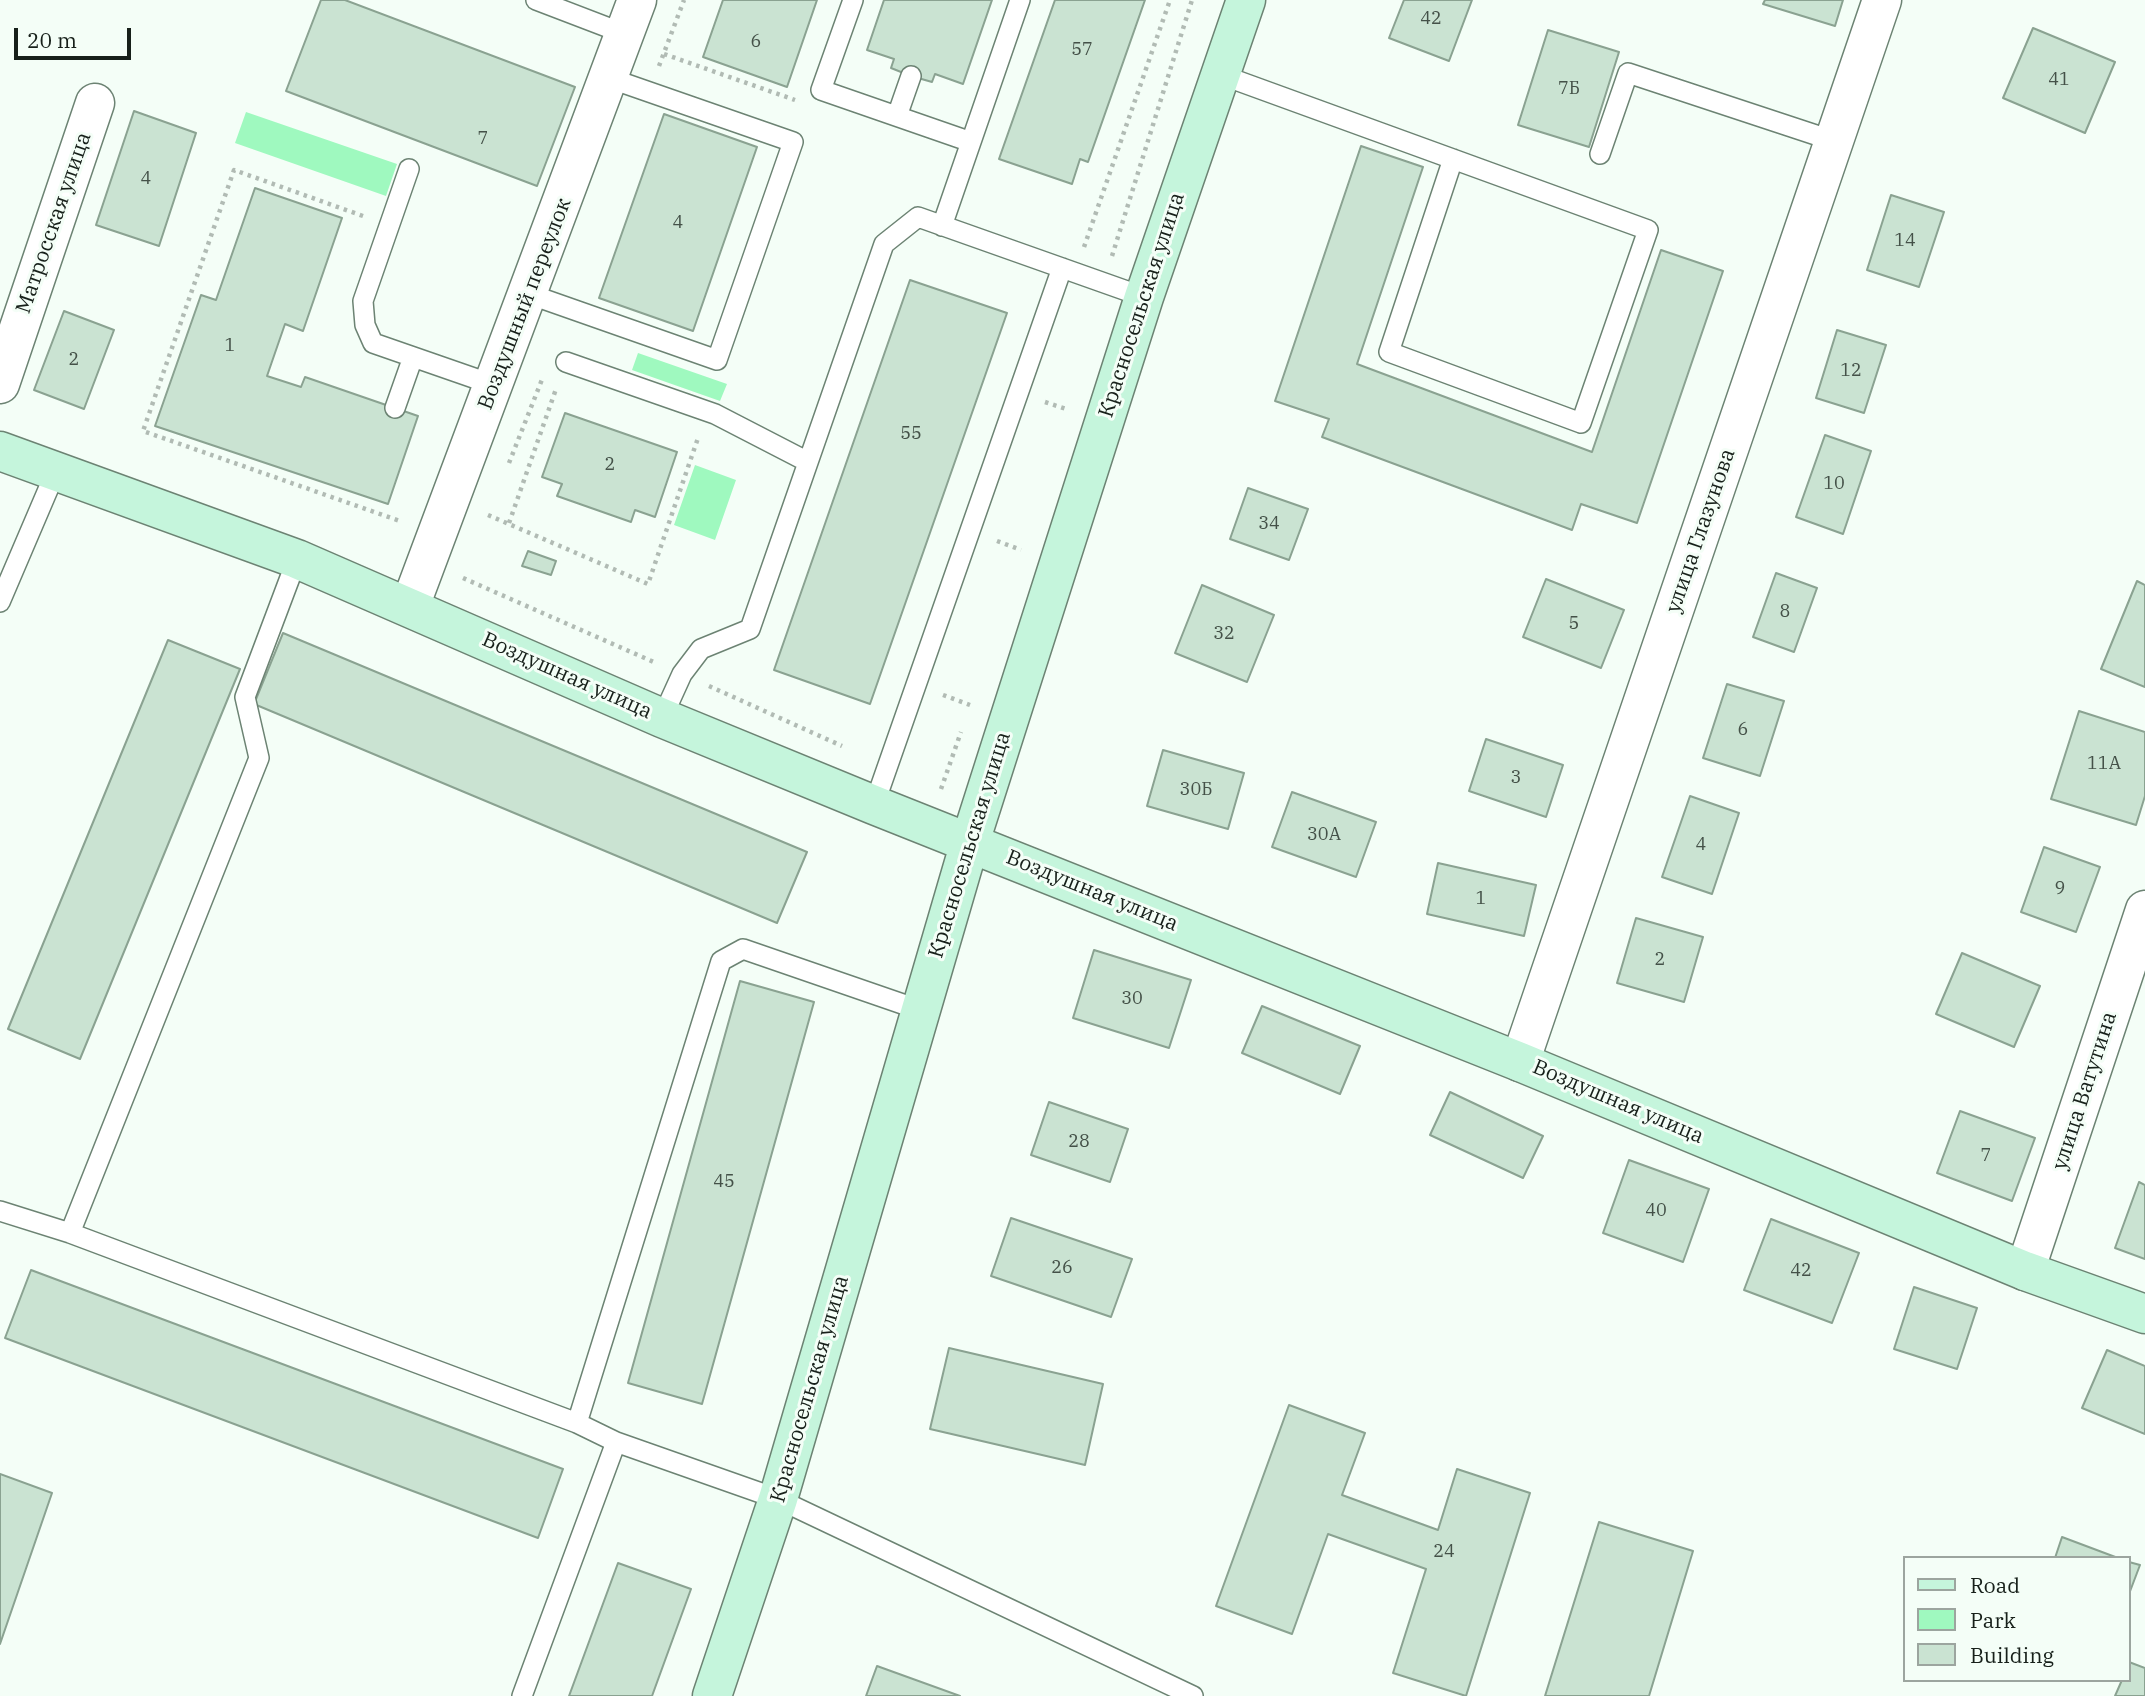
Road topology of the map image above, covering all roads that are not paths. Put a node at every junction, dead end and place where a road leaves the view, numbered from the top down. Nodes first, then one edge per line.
1 (536, 0) edge
2 (852, 0) edge
3 (1020, 0) edge
4 (1246, 0) edge
5 (1882, 0) edge
6 (631, 17) edge
7 (1219, 74) junction
8 (911, 76) dead end
9 (609, 78) junction
10 (95, 103) dead end
11 (897, 116) junction
12 (1834, 141) junction
13 (971, 142) junction
14 (1600, 154) dead end
15 (1453, 159) junction
16 (409, 169) dead end
17 (942, 226) junction
18 (1068, 270) junction
19 (529, 294) junction
20 (1144, 297) junction
21 (412, 357) junction
22 (566, 362) road end
23 (0, 384) edge
24 (494, 385) junction
25 (395, 408) dead end
26 (0, 451) edge
27 (808, 462) junction
28 (56, 471) junction
29 (297, 559) junction
30 (0, 602) edge
31 (410, 606) junction
32 (662, 718) junction
33 (874, 805) junction
34 (970, 842) junction
35 (2145, 910) edge
36 (920, 1010) junction
37 (1520, 1062) junction
38 (0, 1211) edge
39 (70, 1233) junction
40 (2025, 1271) junction
41 (2145, 1314) edge
42 (578, 1423) junction
43 (615, 1442) junction
44 (778, 1499) junction
45 (522, 1696) edge
46 (712, 1696) edge
47 (1193, 1696) edge

1 - 6 lane
2 - 11 lane
3 - 13 lane
4 - 7 street, Красносельская улица
5 - 12 street, улица Глазунова
6 - 9 street, Воздушный переулок
7 - 15 lane
7 - 20 street, Красносельская улица
8 - 11 lane
9 - 19 street, Воздушный переулок
9 - 19 lane
10 - 23 street, Матросская улица
11 - 13 lane
12 - 14 lane
12 - 37 street, улица Глазунова
13 - 17 lane
15 - 15 lane
16 - 21 lane
17 - 18 lane
17 - 27 lane
18 - 20 lane
18 - 33 lane
19 - 24 street, Воздушный переулок
20 - 34 street, Красносельская улица
21 - 24 lane
21 - 25 lane
22 - 27 lane
24 - 31 street, Воздушный переулок
26 - 28 street, Воздушная улица
27 - 32 lane
28 - 29 street, Воздушная улица
28 - 30 lane
29 - 31 street, Воздушная улица
29 - 39 lane
31 - 32 street, Воздушная улица
32 - 33 street, Воздушная улица
33 - 34 street, Воздушная улица
34 - 36 street, Красносельская улица
34 - 37 street, Воздушная улица
35 - 40 street, улица Ватутина
36 - 42 lane
36 - 44 street, Красносельская улица
37 - 40 street, Воздушная улица
38 - 39 lane
39 - 42 lane
40 - 41 street, Воздушная улица
42 - 43 lane
43 - 44 lane
43 - 45 lane
44 - 46 street, Красносельская улица
44 - 47 lane

